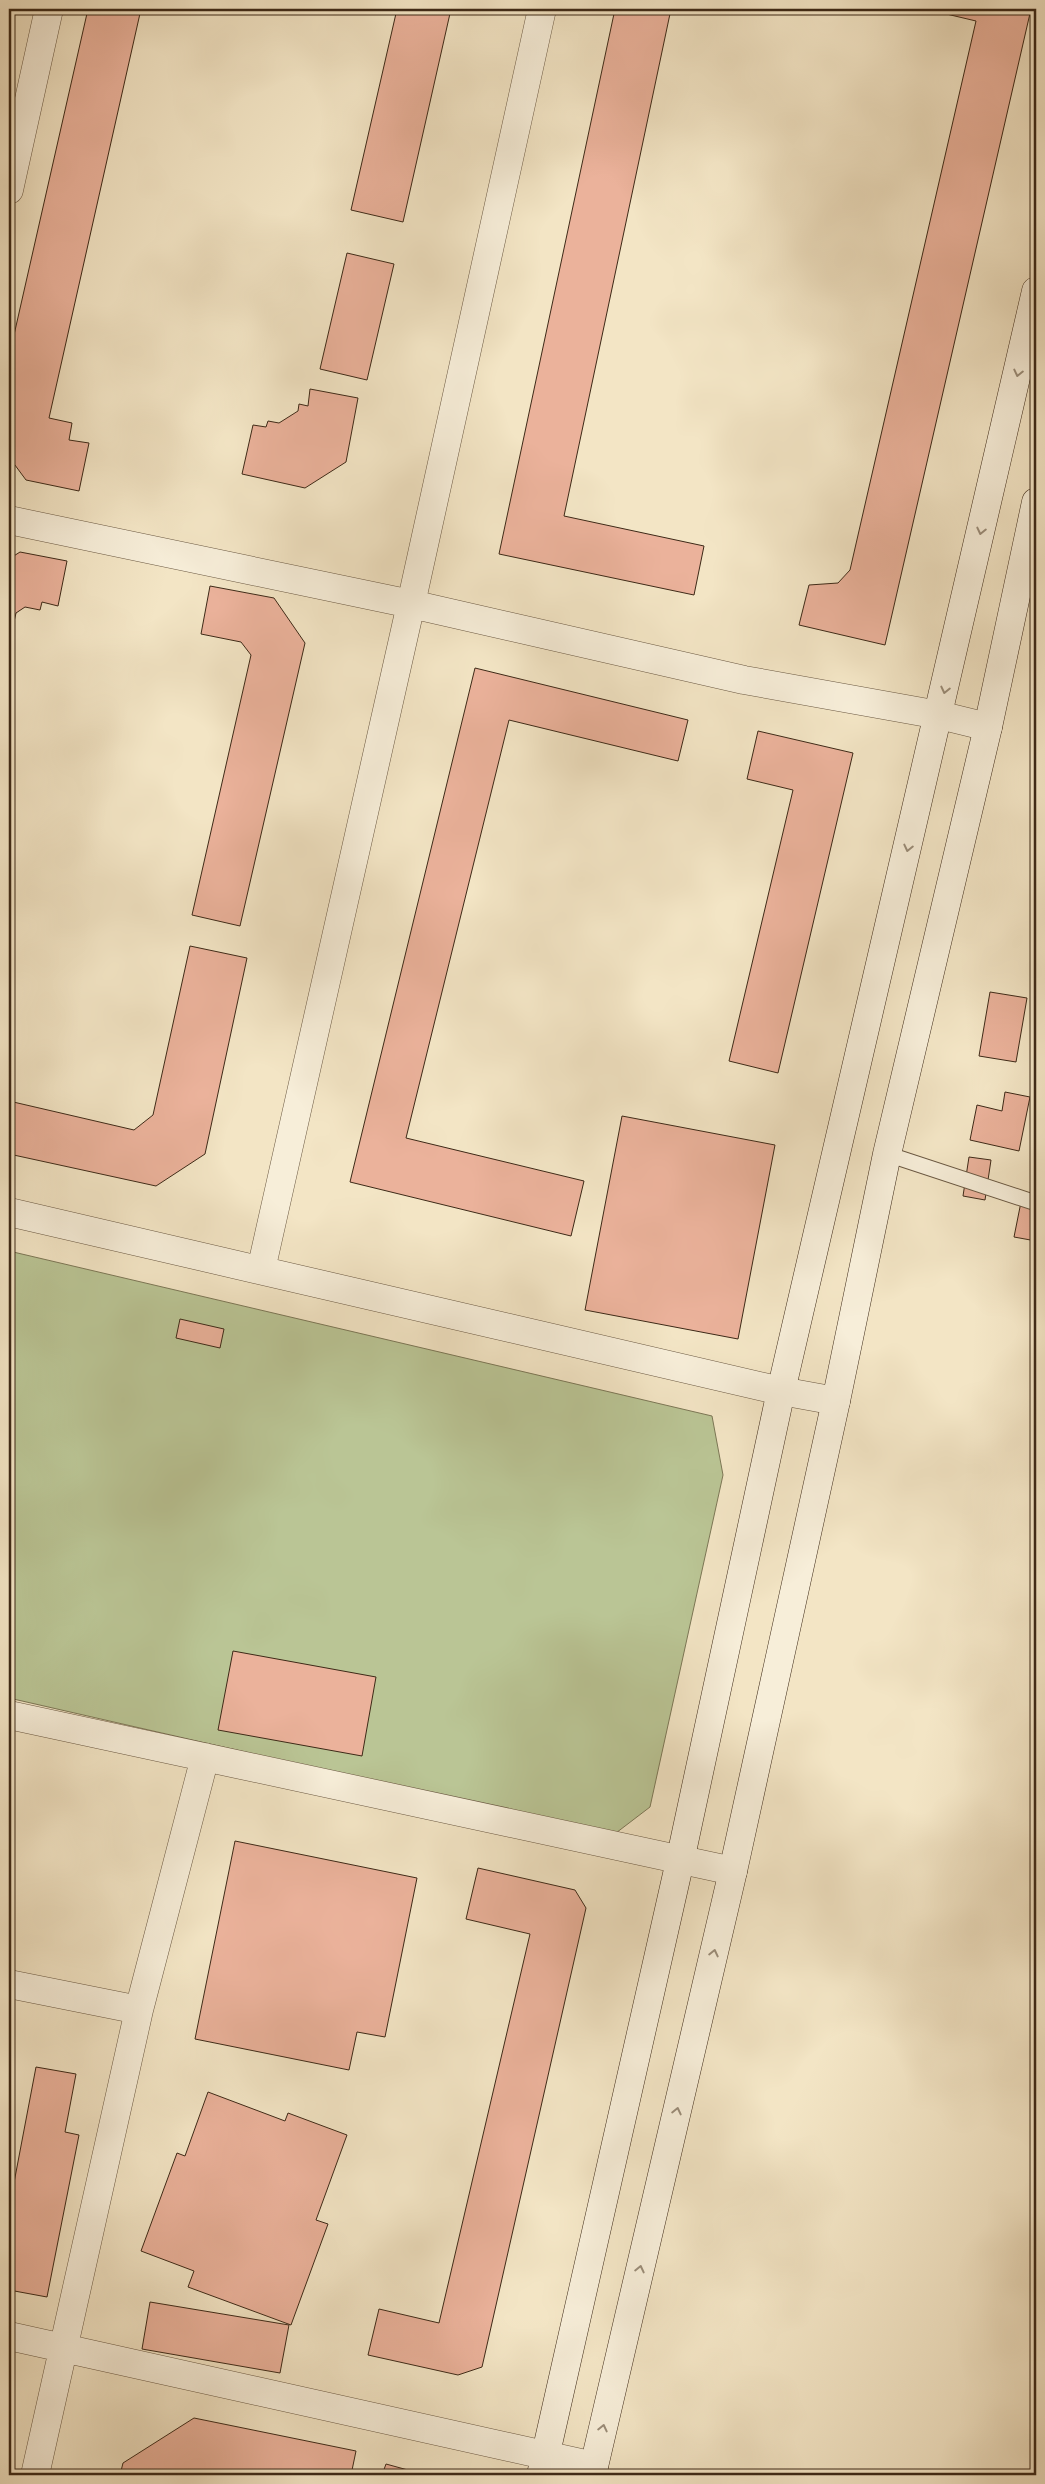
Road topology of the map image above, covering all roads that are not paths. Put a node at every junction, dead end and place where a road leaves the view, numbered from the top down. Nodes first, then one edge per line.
1 (49, 9) edge
2 (542, 9) edge
3 (9, 190) edge
4 (1036, 291) edge
5 (1036, 502) edge
6 (9, 520) edge
7 (411, 604) junction
8 (939, 715) junction
9 (988, 727) junction
10 (887, 1154) junction
11 (1036, 1203) edge
12 (9, 1212) edge
13 (261, 1270) junction
14 (781, 1390) junction
15 (836, 1401) junction
16 (9, 1715) edge
17 (204, 1757) junction
18 (680, 1861) junction
19 (733, 1871) junction
20 (9, 1984) edge
21 (139, 2010) junction
22 (9, 2336) edge
23 (63, 2350) junction
24 (544, 2465) edge
25 (593, 2470) edge
26 (35, 2475) edge

1 - 3 street
2 - 7 street
4 -> 8 street
5 - 9 street
6 - 7 street
7 - 8 street
7 - 13 street
8 - 9 street
8 -> 14 street
9 - 10 street
10 - 11 lane
10 - 15 street
12 - 13 street
13 - 14 street
14 - 15 street
14 - 18 street
15 - 19 street
16 - 17 street
17 - 18 street
17 - 21 street
18 - 19 street
18 - 24 street
25 -> 19 street
20 - 21 street
21 - 23 street
22 - 23 street
23 - 24 street
23 - 26 street
24 - 25 street

